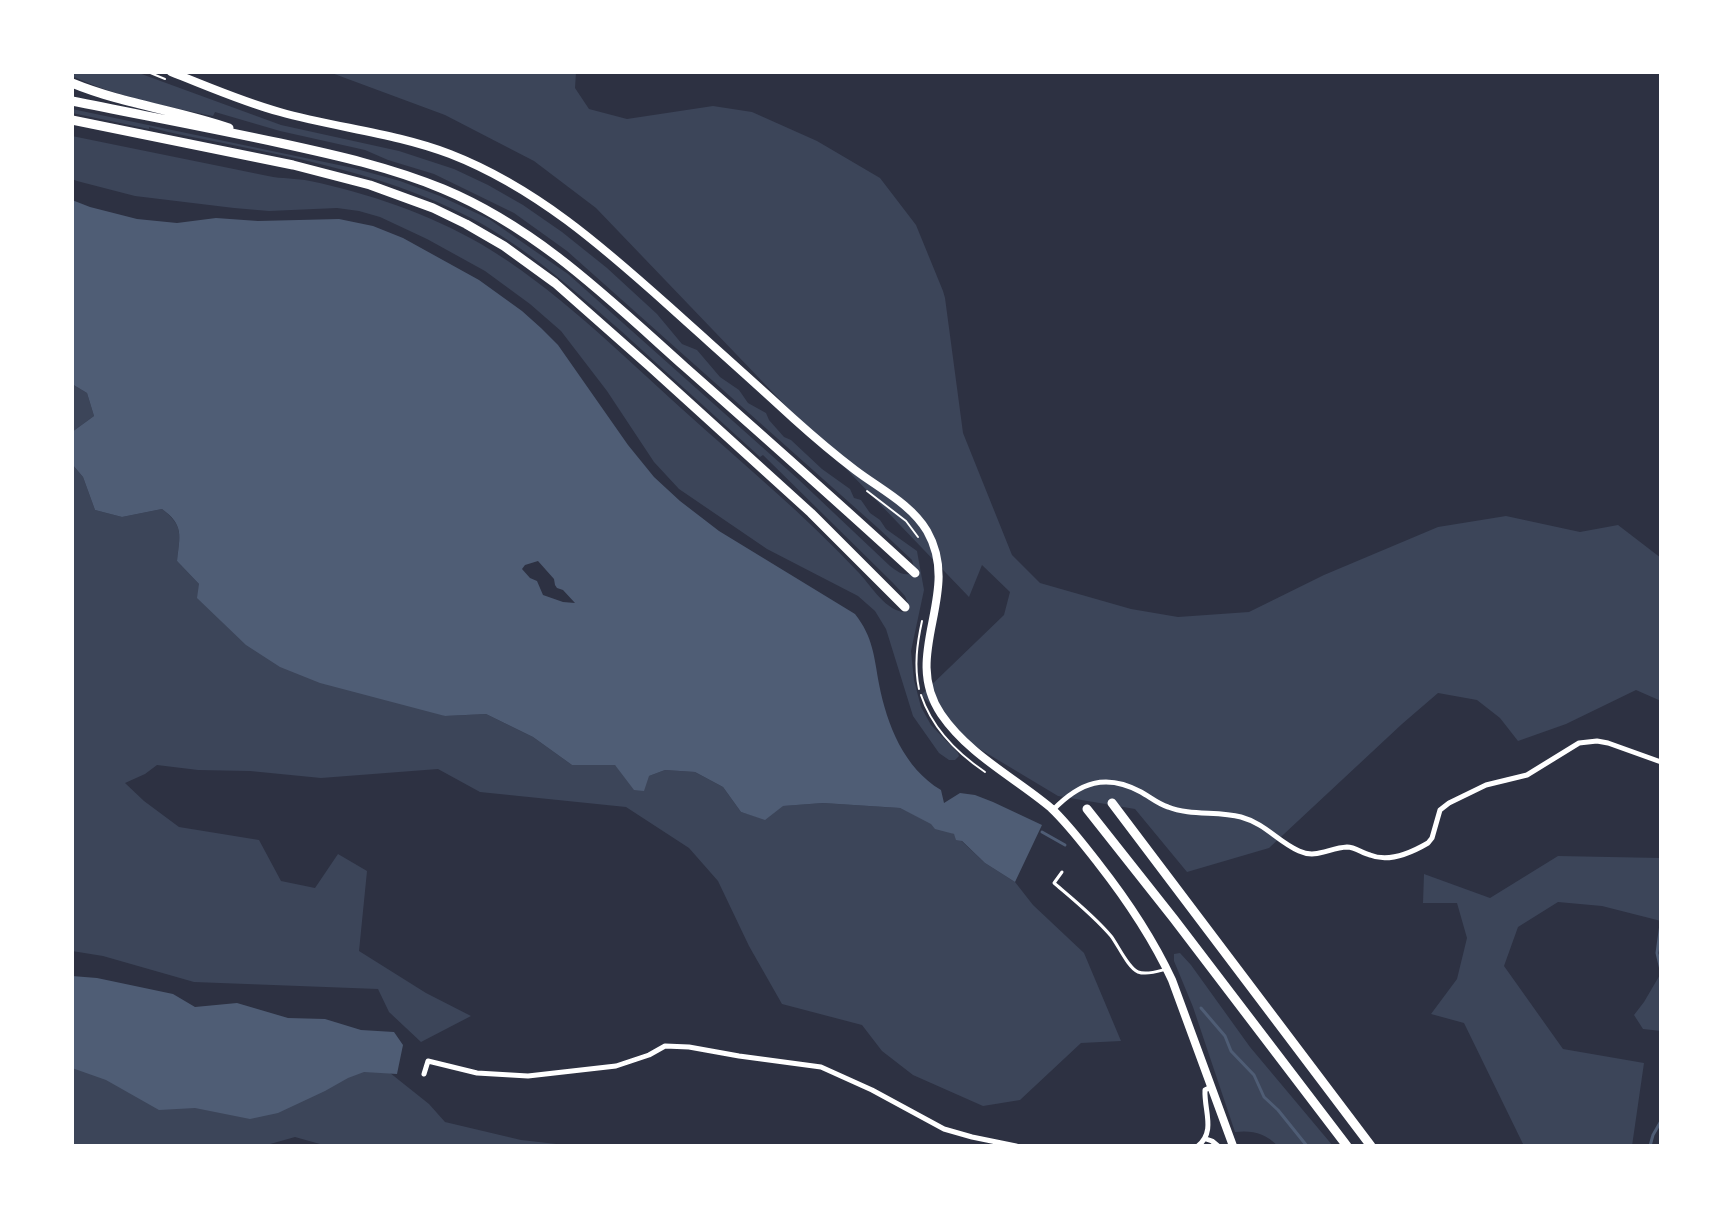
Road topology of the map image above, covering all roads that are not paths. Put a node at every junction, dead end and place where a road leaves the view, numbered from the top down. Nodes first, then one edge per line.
1 (171, 72) edge
2 (72, 83) edge
3 (72, 101) edge
4 (72, 120) edge
5 (72, 126) edge
6 (132, 133) junction
7 (267, 141) junction
8 (915, 573) dead end
9 (905, 607) dead end
10 (1661, 762) edge
11 (1112, 803) dead end
12 (1087, 809) dead end
13 (1053, 810) junction
14 (1062, 872) dead end
15 (1167, 969) junction
16 (424, 1074) dead end
17 (1212, 1087) junction
18 (1205, 1139) junction
19 (1016, 1146) edge
20 (1198, 1146) edge
21 (1218, 1146) edge
22 (1233, 1146) edge
23 (1347, 1146) edge
24 (1371, 1146) edge

1 - 13 main road
2 - 7 highway
3 - 7 highway
4 - 6 highway
5 - 6 highway
6 - 9 highway
7 - 8 highway
10 - 13 street
11 - 24 highway
12 - 23 highway
13 - 15 main road
14 - 15 lane
15 - 17 main road
16 - 19 street
17 - 18 street
17 - 22 main road
18 - 20 street
18 - 21 street

